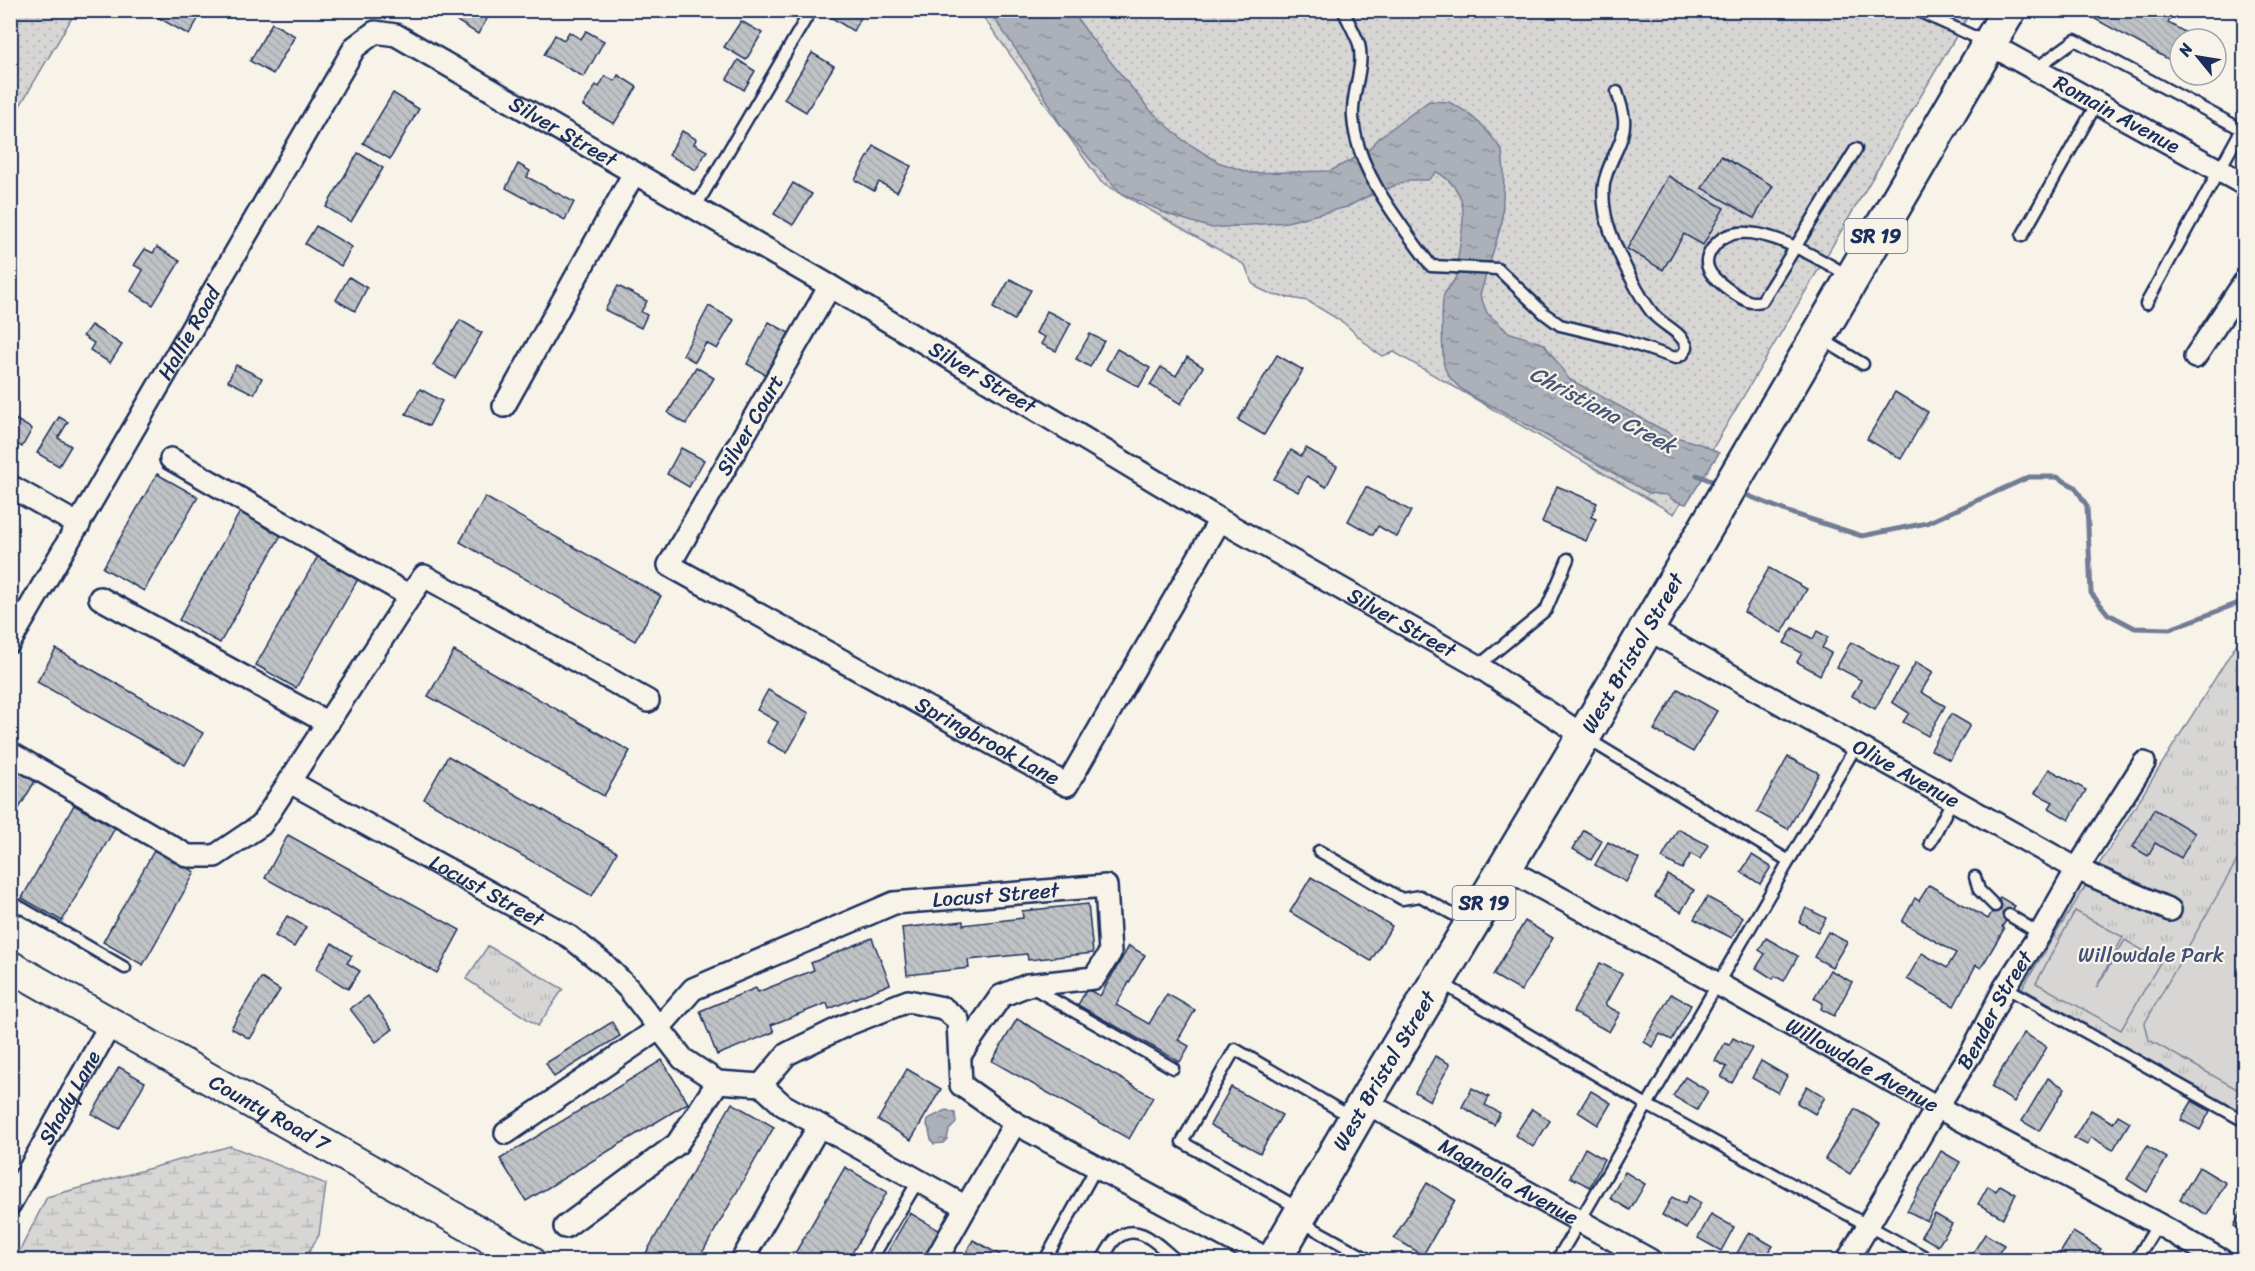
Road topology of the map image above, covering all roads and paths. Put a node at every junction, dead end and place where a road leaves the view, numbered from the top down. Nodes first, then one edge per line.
1 (811, 10) edge
2 (1343, 10) edge
3 (1916, 10) edge
4 (2009, 10) edge
5 (375, 33) joint
6 (1989, 44) junction
7 (2035, 69) junction
8 (1617, 92) dead end
9 (2097, 103) junction
10 (2243, 127) edge
11 (1856, 149) dead end
12 (2219, 170) junction
13 (634, 173) junction
14 (2244, 184) edge
15 (695, 208) junction
16 (2022, 236) dead end
17 (1797, 247) junction
18 (1852, 278) junction
19 (2244, 283) edge
20 (830, 286) junction
21 (2146, 304) dead end
22 (1817, 337) junction
23 (2195, 357) dead end
24 (1863, 364) dead end
25 (504, 406) dead end
26 (171, 459) dead end
27 (10, 486) edge
28 (1220, 520) junction
29 (79, 525) junction
30 (1568, 559) dead end
31 (669, 565) joint
32 (410, 596) junction
33 (100, 598) dead end
34 (1646, 628) junction
35 (10, 642) edge
36 (1478, 666) junction
37 (648, 701) dead end
38 (328, 723) junction
39 (1584, 736) junction
40 (1856, 746) junction
41 (10, 753) edge
42 (2144, 763) dead end
43 (290, 782) junction
44 (1953, 800) junction
45 (1930, 843) dead end
46 (1319, 851) dead end
47 (1789, 861) junction
48 (1505, 868) junction
49 (2077, 869) junction
50 (1975, 877) dead end
51 (10, 901) edge
52 (1995, 906) dead end
53 (2170, 910) dead end
54 (2009, 915) dead end
55 (1471, 924) junction
56 (2040, 934) junction
57 (10, 966) edge
58 (126, 968) dead end
59 (1437, 981) junction
60 (1718, 984) junction
61 (1028, 985) junction
62 (2005, 987) junction
63 (111, 1023) junction
64 (658, 1029) junction
65 (960, 1055) junction
66 (1173, 1068) dead end
67 (718, 1082) junction
68 (761, 1085) junction
69 (1647, 1105) junction
70 (1937, 1107) junction
71 (1360, 1110) junction
72 (2244, 1121) edge
73 (1016, 1123) junction
74 (819, 1126) junction
75 (506, 1133) dead end
76 (1097, 1167) junction
77 (918, 1181) junction
78 (10, 1204) edge
79 (966, 1207) junction
80 (1300, 1215) junction
81 (1580, 1221) junction
82 (2158, 1224) junction
83 (1867, 1225) junction
84 (565, 1227) dead end
85 (529, 1260) edge
86 (742, 1260) edge
87 (872, 1260) edge
88 (936, 1260) edge
89 (1045, 1260) edge
90 (1102, 1260) edge
91 (1176, 1260) edge
92 (1269, 1260) edge
93 (1274, 1260) edge
94 (1370, 1260) edge
95 (1557, 1260) edge
96 (1650, 1260) edge
97 (1848, 1260) edge
98 (1931, 1260) edge
99 (2136, 1260) edge
100 (2221, 1260) edge

1 - 15 lane
2 - 8 lane
3 - 6 lane
4 - 6 main road, SR 19
5 - 13 street, Silver Street
5 - 29 street, Hallie Road
6 - 7 street, Romain Avenue
6 - 18 main road, West Bristol Street / SR 19
7 - 9 street, Romain Avenue
7 - 10 lane
9 - 12 street, Romain Avenue
9 - 16 lane
10 - 12 lane
11 - 17 lane
12 - 14 street, Romain Avenue
12 - 21 lane
13 - 15 street, Silver Street
13 - 25 street
15 - 20 street, Silver Street
17 - 17 lane
17 - 18 lane
18 - 22 main road, West Bristol Street / SR 19
19 - 23 street
20 - 28 street, Silver Street
20 - 31 street, Silver Court
22 - 24 lane
22 - 34 main road, West Bristol Street / SR 19
26 - 32 street
27 - 29 street
28 - 31 street, Springbrook Lane
28 - 36 street, Silver Street
29 - 35 street, Hallie Road
30 - 36 lane
32 - 37 street
32 - 38 street
33 - 38 street
34 - 39 main road, West Bristol Street / SR 19
34 - 40 street, Olive Avenue
36 - 39 street, Silver Street
38 - 43 street
39 - 47 lane
39 - 48 main road, West Bristol Street / SR 19
40 - 44 street, Olive Avenue
40 - 47 lane
41 - 43 street
42 - 49 street, Bender Street
43 - 64 street, Locust Street
44 - 45 lane
44 - 49 street, Olive Avenue
46 - 55 lane
47 - 60 lane
48 - 55 main road, West Bristol Street / SR 19
48 - 60 street, Willowdale Avenue
49 - 53 street, Olive Avenue
49 - 56 street, Bender Street
50 - 52 lane
51 - 58 lane
54 - 56 lane
55 - 59 main road, West Bristol Street / SR 19
56 - 62 street, Bender Street
57 - 63 street, County Road 7
59 - 69 lane
59 - 71 main road, West Bristol Street / SR 19
60 - 69 lane
60 - 70 street, Willowdale Avenue
61 - 64 street, Locust Street
61 - 65 street, Locust Street
61 - 66 lane
62 - 70 street, Bender Street
62 - 72 lane
63 - 78 street, Shady Lane
63 - 85 street, County Road 7
64 - 67 street, Locust Street
64 - 75 street, Locust Street
65 - 68 street
65 - 73 street
67 - 68 street, Locust Street
67 - 84 street
68 - 74 street
69 - 81 lane
69 - 83 lane
70 - 82 street, Willowdale Avenue
70 - 83 street, Bender Street
71 - 80 main road, West Bristol Street / SR 19
71 - 80 lane
71 - 81 street, Magnolia Avenue
73 - 76 street
73 - 79 street
74 - 77 street
74 - 86 street
76 - 89 lane
76 - 92 street
77 - 79 street
77 - 87 lane
79 - 88 street
80 - 93 main road, West Bristol Street / SR 19
80 - 94 lane
81 - 95 lane
81 - 96 street, Magnolia Avenue
82 - 99 lane
82 - 100 street, Willowdale Avenue
83 - 97 street, Bender Street
83 - 98 lane
90 - 91 lane

